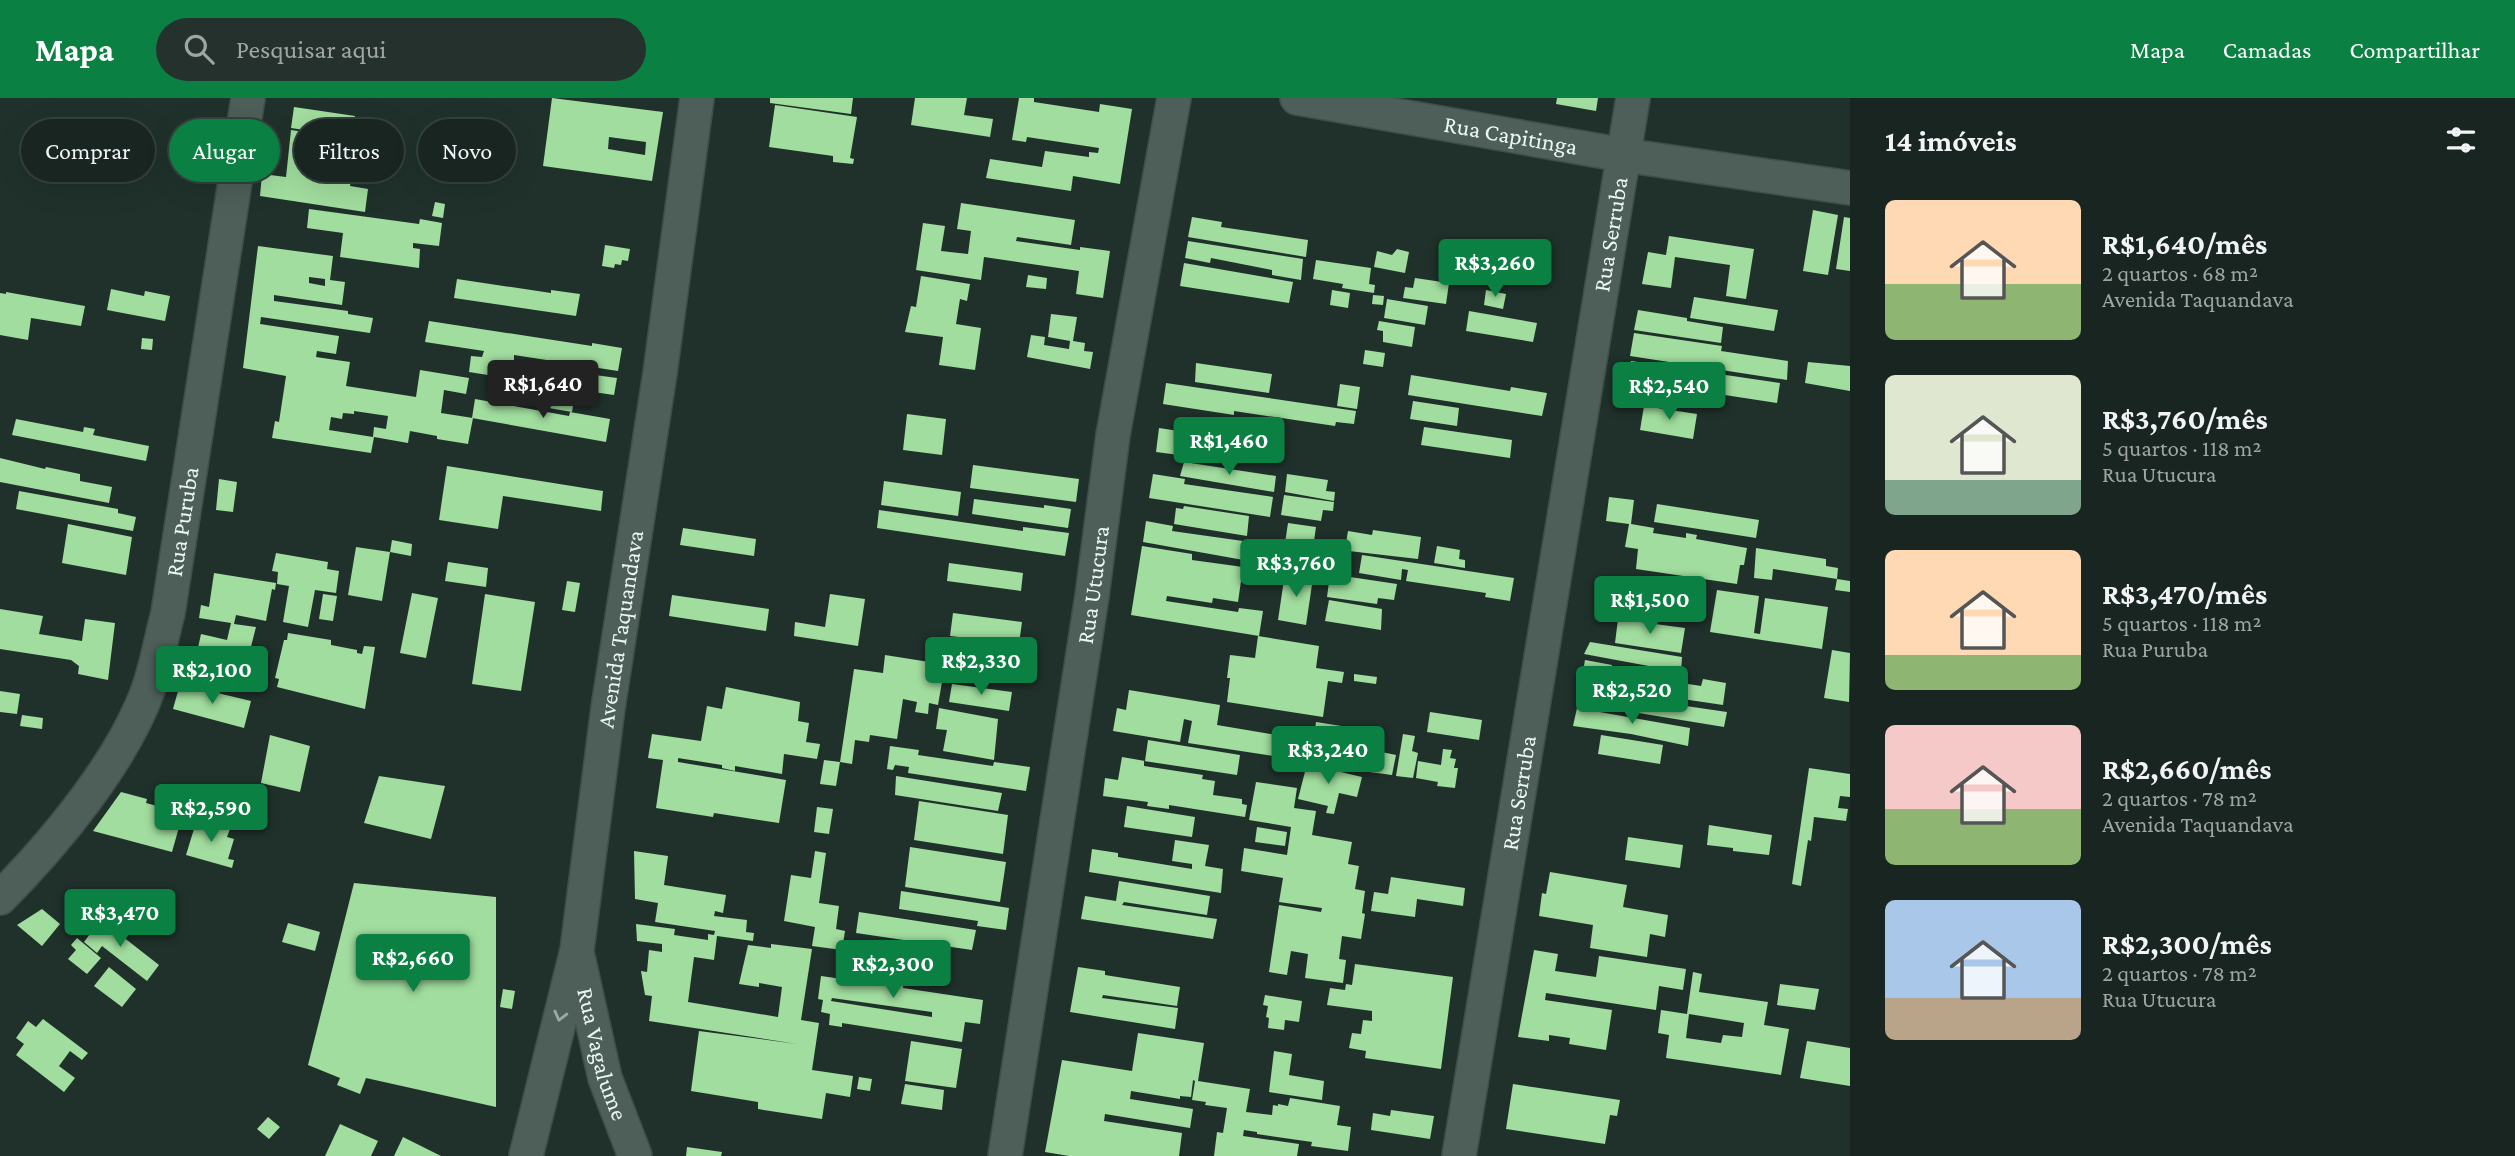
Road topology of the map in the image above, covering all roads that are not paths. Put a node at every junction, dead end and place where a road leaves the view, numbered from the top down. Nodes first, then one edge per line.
1 (248, 98) edge
2 (696, 98) edge
3 (1174, 98) edge
4 (1297, 98) edge
5 (1633, 98) edge
6 (1623, 155) junction
7 (1850, 188) edge
8 (0, 898) edge
9 (577, 950) junction
10 (526, 1156) edge
11 (635, 1156) edge
12 (1005, 1156) edge
13 (1459, 1156) edge

1 - 8 street, Rua Puruba
2 - 9 street, Avenida Taquandava
3 - 12 street, Rua Utucura
4 - 6 street, Rua Capitinga
5 - 6 street, Rua Serruba
6 - 7 street, Rua Capitinga
6 - 13 street, Rua Serruba
9 -> 10 street, Avenida Taquandava
9 - 11 street, Rua Vagalume

